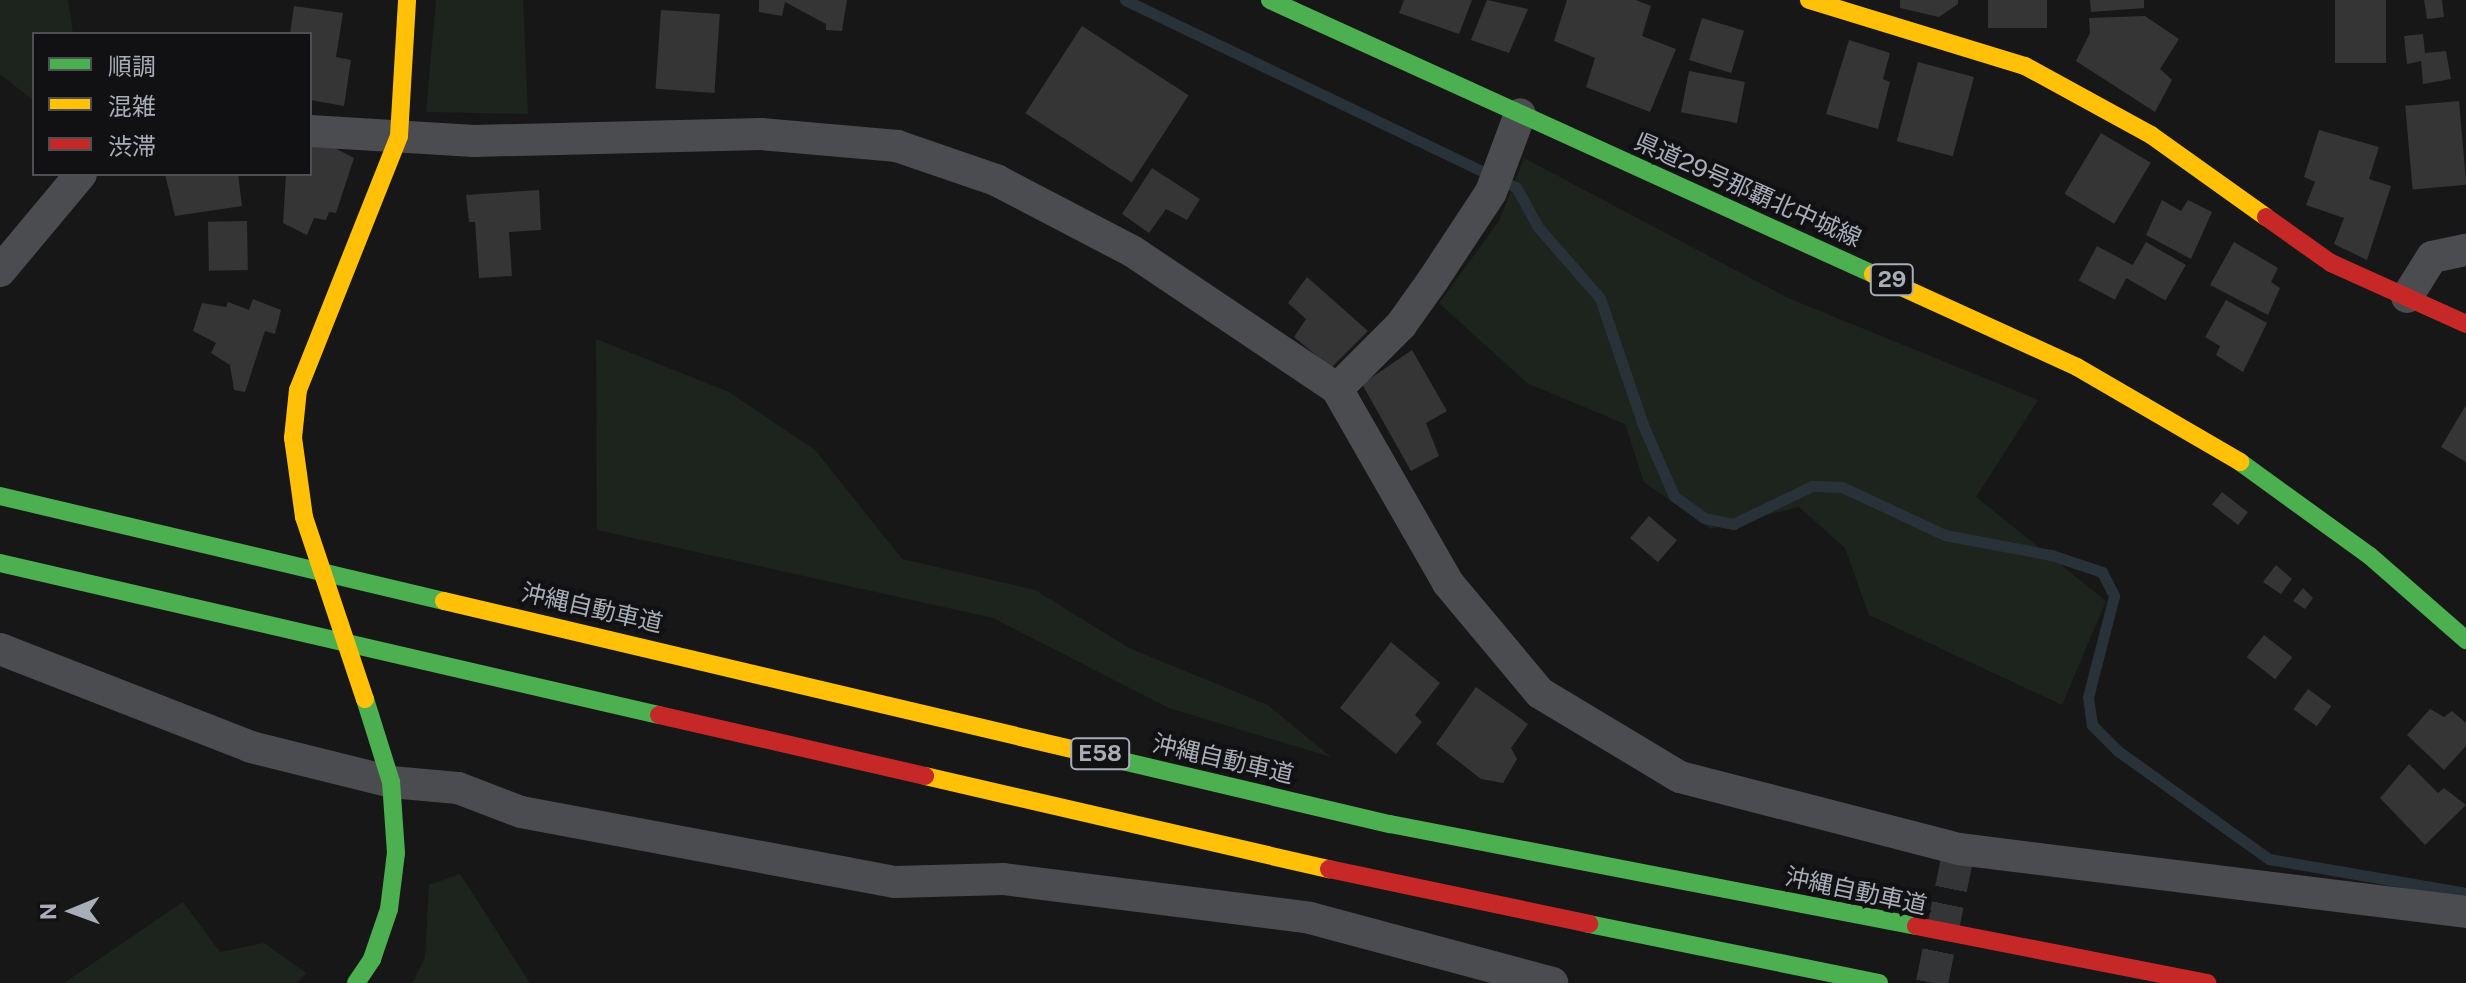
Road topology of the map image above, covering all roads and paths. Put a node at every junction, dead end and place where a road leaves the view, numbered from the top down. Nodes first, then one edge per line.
1 (407, 0) edge
2 (1270, 0) edge
3 (1809, 0) edge
4 (1520, 114) junction
5 (312, 131) edge
6 (399, 136) junction
7 (79, 176) edge
8 (2466, 250) edge
9 (0, 271) edge
10 (2407, 297) junction
11 (2466, 324) edge
12 (1337, 389) junction
13 (0, 496) edge
14 (0, 563) edge
15 (2466, 640) edge
16 (0, 649) edge
17 (391, 782) junction
18 (2466, 912) edge
19 (356, 983) edge
20 (1552, 983) edge
21 (1879, 983) edge
22 (2207, 983) edge

1 - 6 main road
2 - 4 main road, 県道29号那覇北中城線 / 29
3 - 10 main road
4 - 12 street
4 - 15 main road, 県道29号那覇北中城線 / 29
5 - 6 street
6 - 12 street
6 - 17 main road, bridge
7 - 9 street
8 - 10 street
10 - 11 main road
12 - 18 street
13 - 22 main road, 沖縄自動車道 / E58
14 - 21 main road
16 - 17 street
17 - 19 main road
17 - 20 street

